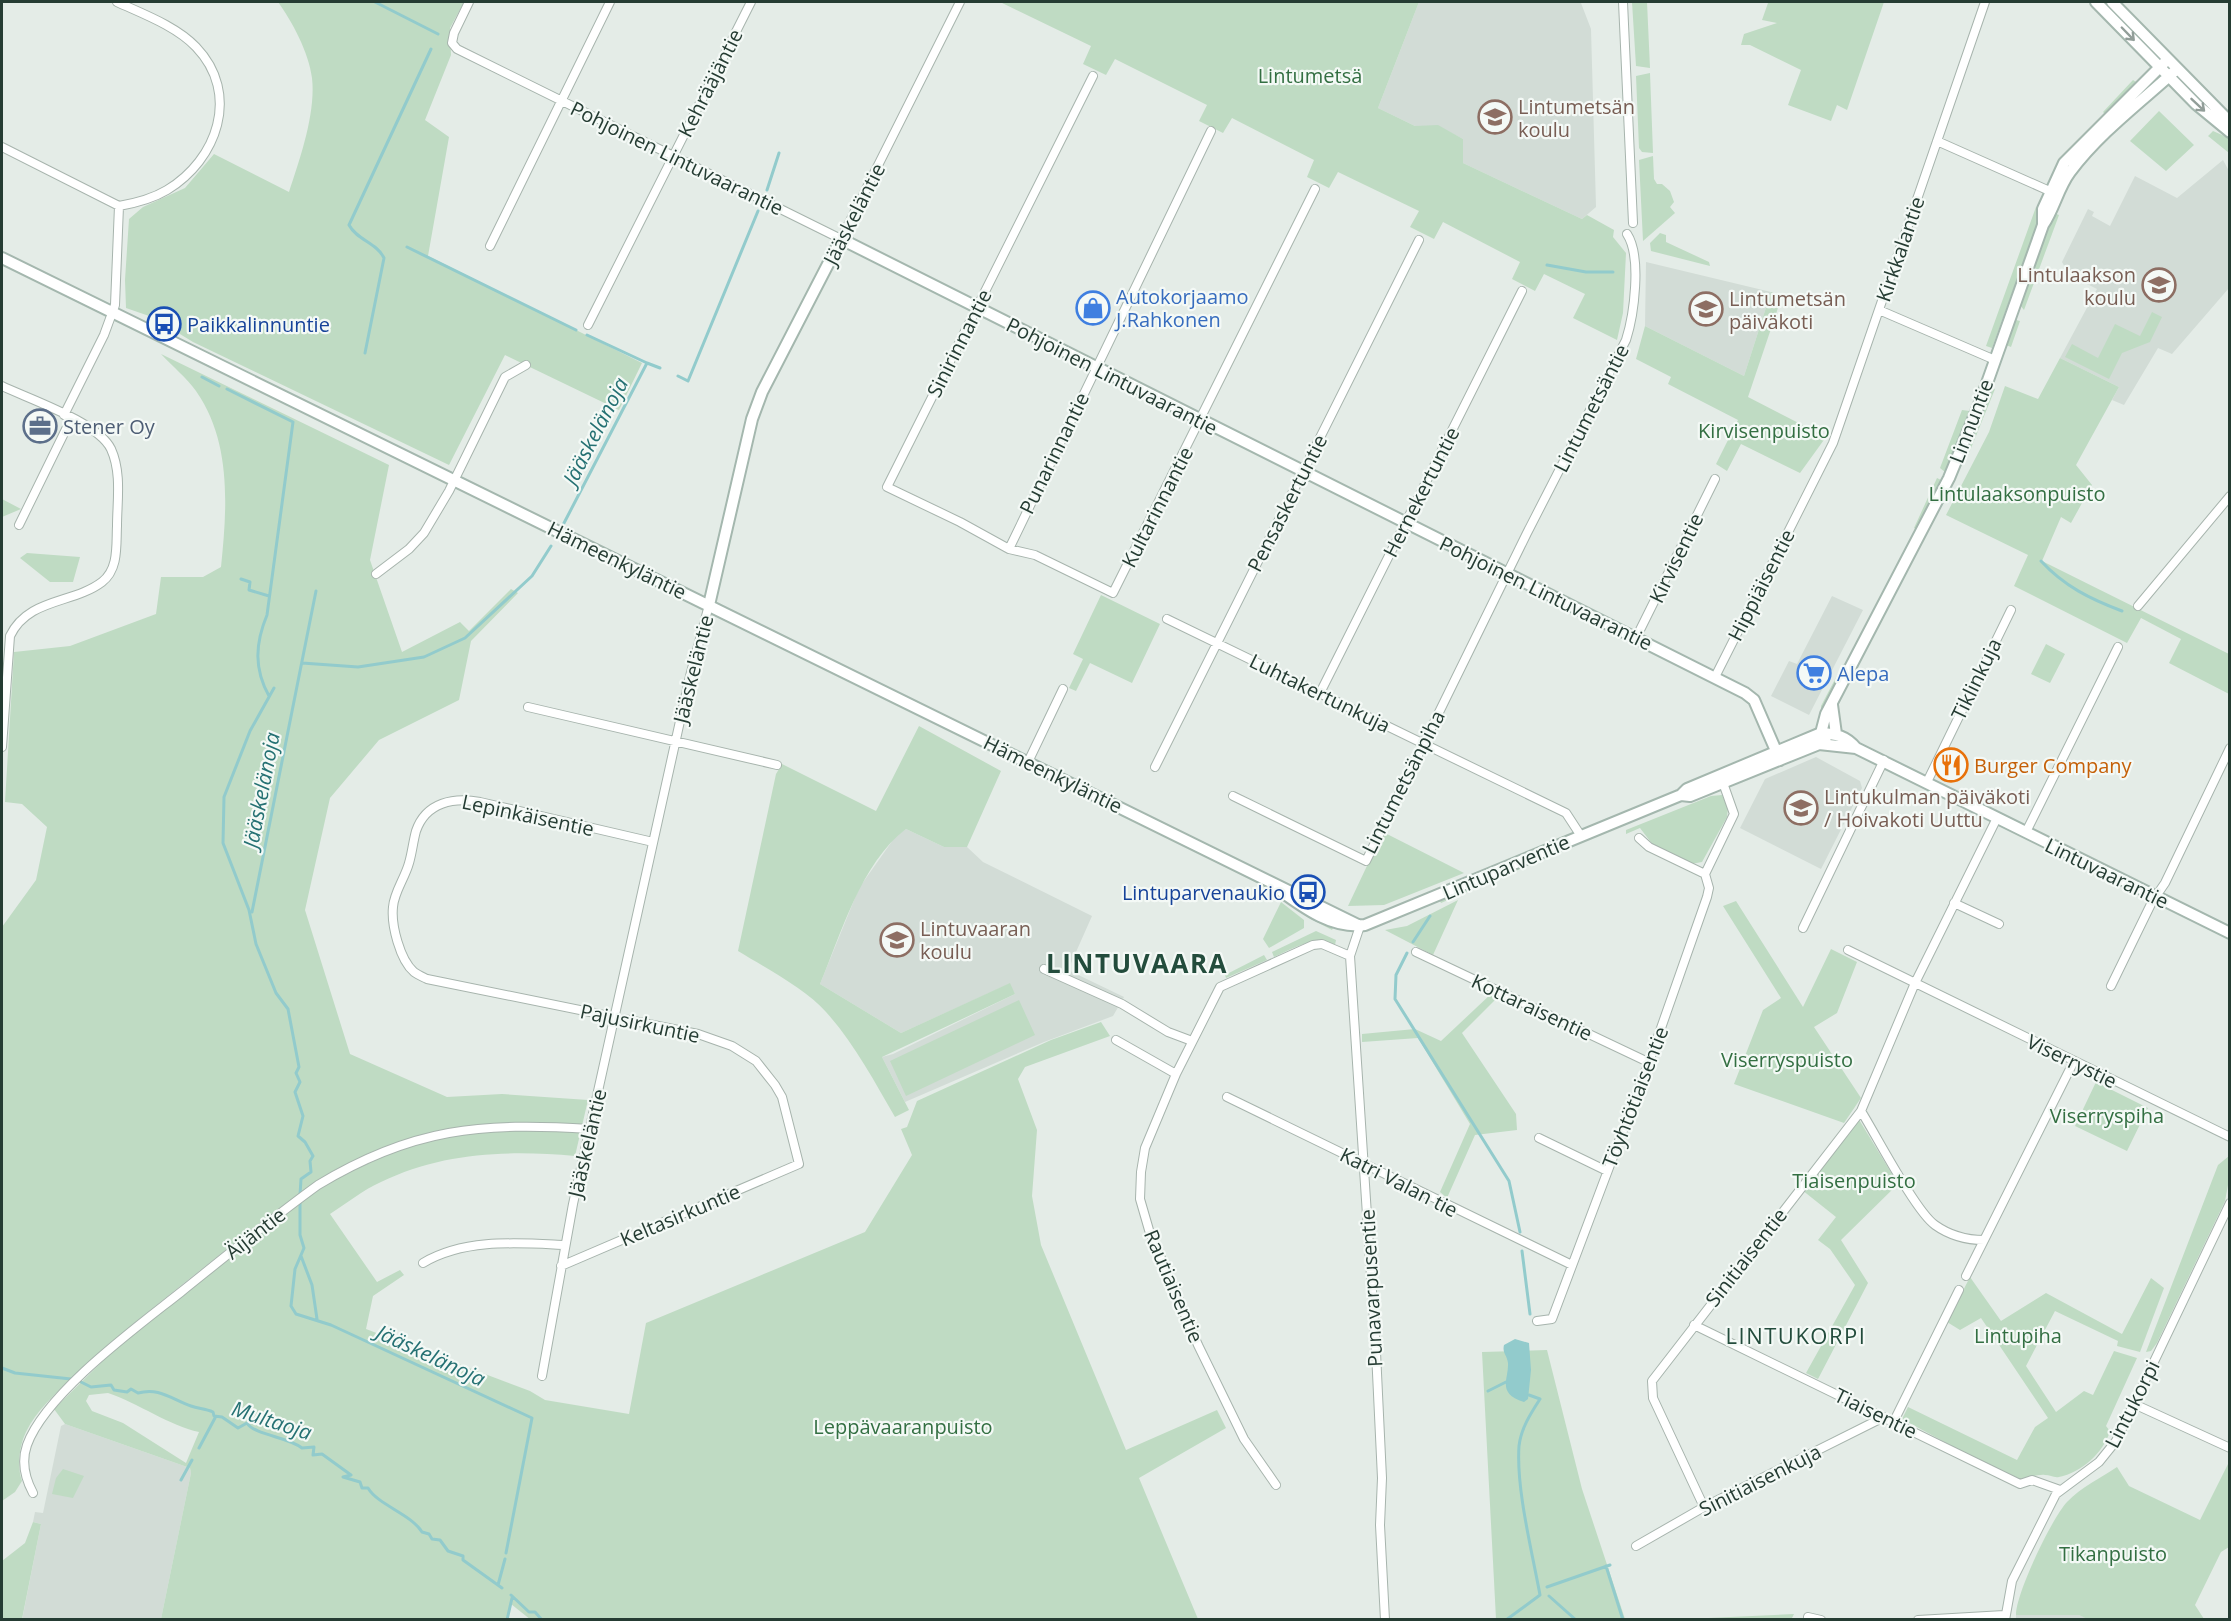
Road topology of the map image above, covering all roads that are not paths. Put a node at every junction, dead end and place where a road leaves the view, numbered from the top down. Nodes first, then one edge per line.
1 (117, 2) edge
2 (469, 2) edge
3 (610, 2) edge
4 (751, 2) edge
5 (960, 2) edge
6 (1623, 2) edge
7 (1986, 2) edge
8 (2096, 2) edge
9 (2112, 2) edge
10 (2168, 59) junction
11 (2159, 67) junction
12 (2177, 69) junction
13 (1093, 76) dead end
14 (2168, 77) junction
15 (561, 100) junction
16 (2229, 122) edge
17 (1210, 131) dead end
18 (2229, 132) edge
19 (1937, 141) junction
20 (2, 147) edge
21 (674, 156) junction
22 (1315, 189) dead end
23 (2054, 193) junction
24 (119, 206) junction
25 (1632, 223) dead end
26 (1627, 234) dead end
27 (841, 239) junction
28 (1419, 240) dead end
29 (490, 246) dead end
30 (2, 258) edge
31 (1522, 291) dead end
32 (977, 308) junction
33 (1879, 310) junction
34 (113, 312) junction
35 (588, 325) dead end
36 (1995, 360) junction
37 (526, 364) dead end
38 (1095, 368) junction
39 (2, 386) edge
40 (67, 417) junction
41 (1200, 421) junction
42 (1303, 472) junction
43 (1715, 479) dead end
44 (454, 480) junction
45 (1808, 494) joint
46 (2229, 496) edge
47 (1406, 524) junction
48 (19, 525) dead end
49 (1009, 549) junction
50 (376, 574) dead end
51 (1507, 574) junction
52 (709, 605) junction
53 (2138, 606) dead end
54 (2011, 610) dead end
55 (1167, 619) dead end
56 (1636, 638) junction
57 (1216, 644) junction
58 (2118, 647) dead end
59 (1715, 677) junction
60 (1063, 689) dead end
61 (1320, 693) junction
62 (1832, 705) junction
63 (528, 707) dead end
64 (1836, 734) junction
65 (1823, 738) junction
66 (676, 741) junction
67 (1424, 743) junction
68 (2, 747) edge
69 (1856, 748) junction
70 (2229, 748) edge
71 (1778, 756) junction
72 (1884, 760) junction
73 (1028, 762) junction
74 (777, 765) dead end
75 (1155, 767) dead end
76 (1721, 780) junction
77 (1927, 782) junction
78 (1233, 796) dead end
79 (1997, 818) junction
80 (2026, 832) junction
81 (1581, 836) junction
82 (1639, 838) dead end
83 (653, 842) junction
84 (1705, 874) junction
85 (2157, 897) junction
86 (1954, 903) junction
87 (1999, 924) dead end
88 (1360, 926) junction
89 (1803, 928) dead end
90 (2229, 933) edge
91 (1848, 950) dead end
92 (1416, 952) dead end
93 (1350, 956) junction
94 (412, 968) joint
95 (1044, 969) dead end
96 (1915, 983) junction
97 (2111, 986) dead end
98 (616, 1017) junction
99 (1116, 1040) dead end
100 (1192, 1041) junction
101 (1648, 1062) junction
102 (2073, 1062) junction
103 (1176, 1074) junction
104 (1227, 1097) dead end
105 (1861, 1111) junction
106 (590, 1129) junction
107 (2229, 1137) edge
108 (1539, 1138) dead end
109 (799, 1164) joint
110 (1364, 1164) junction
111 (1607, 1171) junction
112 (2229, 1203) edge
113 (1984, 1240) junction
114 (565, 1245) junction
115 (423, 1263) dead end
116 (1572, 1265) junction
117 (561, 1266) junction
118 (1966, 1276) dead end
119 (1959, 1290) dead end
120 (1537, 1321) dead end
121 (1694, 1325) junction
122 (542, 1376) dead end
123 (2134, 1404) junction
124 (1884, 1417) junction
125 (1894, 1421) junction
126 (2229, 1448) edge
127 (1276, 1485) dead end
128 (2060, 1490) junction
129 (33, 1493) dead end
130 (1704, 1507) junction
131 (1636, 1546) dead end
132 (1808, 1617) dead end
133 (2005, 1617) edge
134 (1385, 1620) edge
135 (1821, 1620) edge
136 (1918, 1620) edge

1 - 24 street
2 - 15 street, Pohjoinen Lintuvaarantie
3 - 15 street
4 - 21 street, Kehrääjäntie
5 - 27 street, Jääskeläntie
6 - 25 street
7 - 19 street, Kirkkalantie
8 -> 11 street
9 - 10 street
10 - 11 street, Linnuntie
10 - 12 street
11 - 14 street
11 - 23 street, Linnuntie
12 - 14 street, Linnuntie
12 - 16 street
13 - 32 street, Sinirinnantie
14 -> 18 street
14 - 23 street, Linnuntie
15 - 21 street, Pohjoinen Lintuvaarantie
15 - 29 street
17 - 38 street, Punarinnantie
19 - 23 street
19 - 33 street, Kirkkalantie
20 - 24 street
21 - 27 street, Pohjoinen Lintuvaarantie
21 - 35 street, Kehrääjäntie
22 - 41 street, Kultarinnantie
23 - 36 street, Linnuntie
24 - 34 street
26 - 51 street, Lintumetsäntie
27 - 32 street, Pohjoinen Lintuvaarantie
27 - 52 street, Jääskeläntie
28 - 42 street, Pensaskertuntie
30 - 34 street, Hämeenkyläntie
31 - 47 street, Hernekertuntie
32 - 38 street, Pohjoinen Lintuvaarantie
32 - 49 street, Sinirinnantie
33 - 36 street
33 - 45 street, Kirkkalantie
34 - 40 street
34 - 44 street, Hämeenkyläntie
36 - 62 street, Linnuntie
37 - 44 street
38 - 41 street, Pohjoinen Lintuvaarantie
38 - 49 street, Punarinnantie
39 - 40 street
40 - 48 street
40 - 68 street
41 - 42 street, Pohjoinen Lintuvaarantie
41 - 49 street, Kultarinnantie
42 - 47 street, Pohjoinen Lintuvaarantie
42 - 57 street, Pensaskertuntie
43 - 56 street, Kirvisentie
44 - 50 street
44 - 52 street, Hämeenkyläntie
45 - 59 street, Hippiäisentie
46 - 53 street
47 - 51 street, Pohjoinen Lintuvaarantie
47 - 61 street, Hernekertuntie
51 - 56 street, Pohjoinen Lintuvaarantie
51 - 67 street, Lintumetsänpiha
52 - 66 street, Jääskeläntie
52 - 73 street, Hämeenkyläntie
54 - 77 street, Tiklinkuja
55 - 57 street, Luhtakertunkuja
56 - 59 street, Pohjoinen Lintuvaarantie
57 - 61 street, Luhtakertunkuja
57 - 75 street, Pensaskertuntie
58 - 80 street
59 - 71 street, Pohjoinen Lintuvaarantie
60 - 73 street
61 - 67 street, Luhtakertunkuja
62 - 64 street
62 - 65 street, Linnuntie
63 - 66 street
64 - 65 street
64 - 69 street, Lintuvaarantie
65 - 69 street, Lintuvaarantie
65 - 71 street, Lintuparventie
66 - 74 street
66 - 83 street, Jääskeläntie
67 - 78 street, Lintumetsänpiha
67 - 81 street, Luhtakertunkuja
69 - 72 street, Lintuvaarantie
70 - 85 street
71 - 76 street, Lintuparventie
72 - 77 street, Lintuvaarantie
72 - 89 street
73 - 88 street, Hämeenkyläntie
76 - 81 street, Lintuparventie
76 - 84 street
77 - 79 street, Lintuvaarantie
79 - 80 street, Lintuvaarantie
79 - 86 street, Sinitiaisentie
80 - 85 street, Lintuvaarantie
81 - 88 street, Lintuparventie
82 - 84 street
83 - 94 street, Lepinkäisentie
83 - 98 street, Jääskeläntie
84 - 101 street, Töyhtötiaisentie
85 - 90 street, Lintuvaarantie
85 - 97 street
86 - 87 street
86 - 96 street, Sinitiaisentie
88 - 93 street
91 - 96 street, Viserrystie
92 - 101 street, Kottaraisentie
93 - 100 street, Rautiaisentie
93 - 110 street, Punavarpusentie
94 - 98 street, Pajusirkuntie
95 - 100 street
96 - 102 street, Viserrystie
96 - 105 street, Sinitiaisentie
98 - 106 street, Jääskeläntie
98 - 109 street, Pajusirkuntie
99 - 103 street
100 - 103 street, Rautiaisentie
101 - 111 street, Töyhtötiaisentie
102 - 107 street, Viserrystie
102 - 113 street
103 - 127 street, Rautiaisentie
104 - 110 street, Katri Valan tie
105 - 113 street
105 - 121 street, Sinitiaisentie
106 - 114 street, Jääskeläntie
106 - 129 street, Äijäntie
108 - 111 street
109 - 117 street, Keltasirkuntie
110 - 116 street, Katri Valan tie
110 - 134 street, Punavarpusentie
111 - 116 street, Töyhtötiaisentie
112 - 123 street, Lintukorpi
113 - 118 street
114 - 115 street
114 - 117 street, Jääskeläntie
116 - 120 street, Töyhtötiaisentie
117 - 122 street, Jääskeläntie
119 - 125 street
121 - 124 street, Tiaisentie
121 - 130 street, Sinitiaisentie
123 - 126 street
123 - 128 street, Lintukorpi
124 - 125 street, Tiaisentie
124 - 130 street, Sinitiaisenkuja
125 - 128 street, Tiaisentie
128 - 133 street, Lintukorpi
130 - 131 street, Sinitiaisenkuja
132 - 135 street
133 - 136 street

